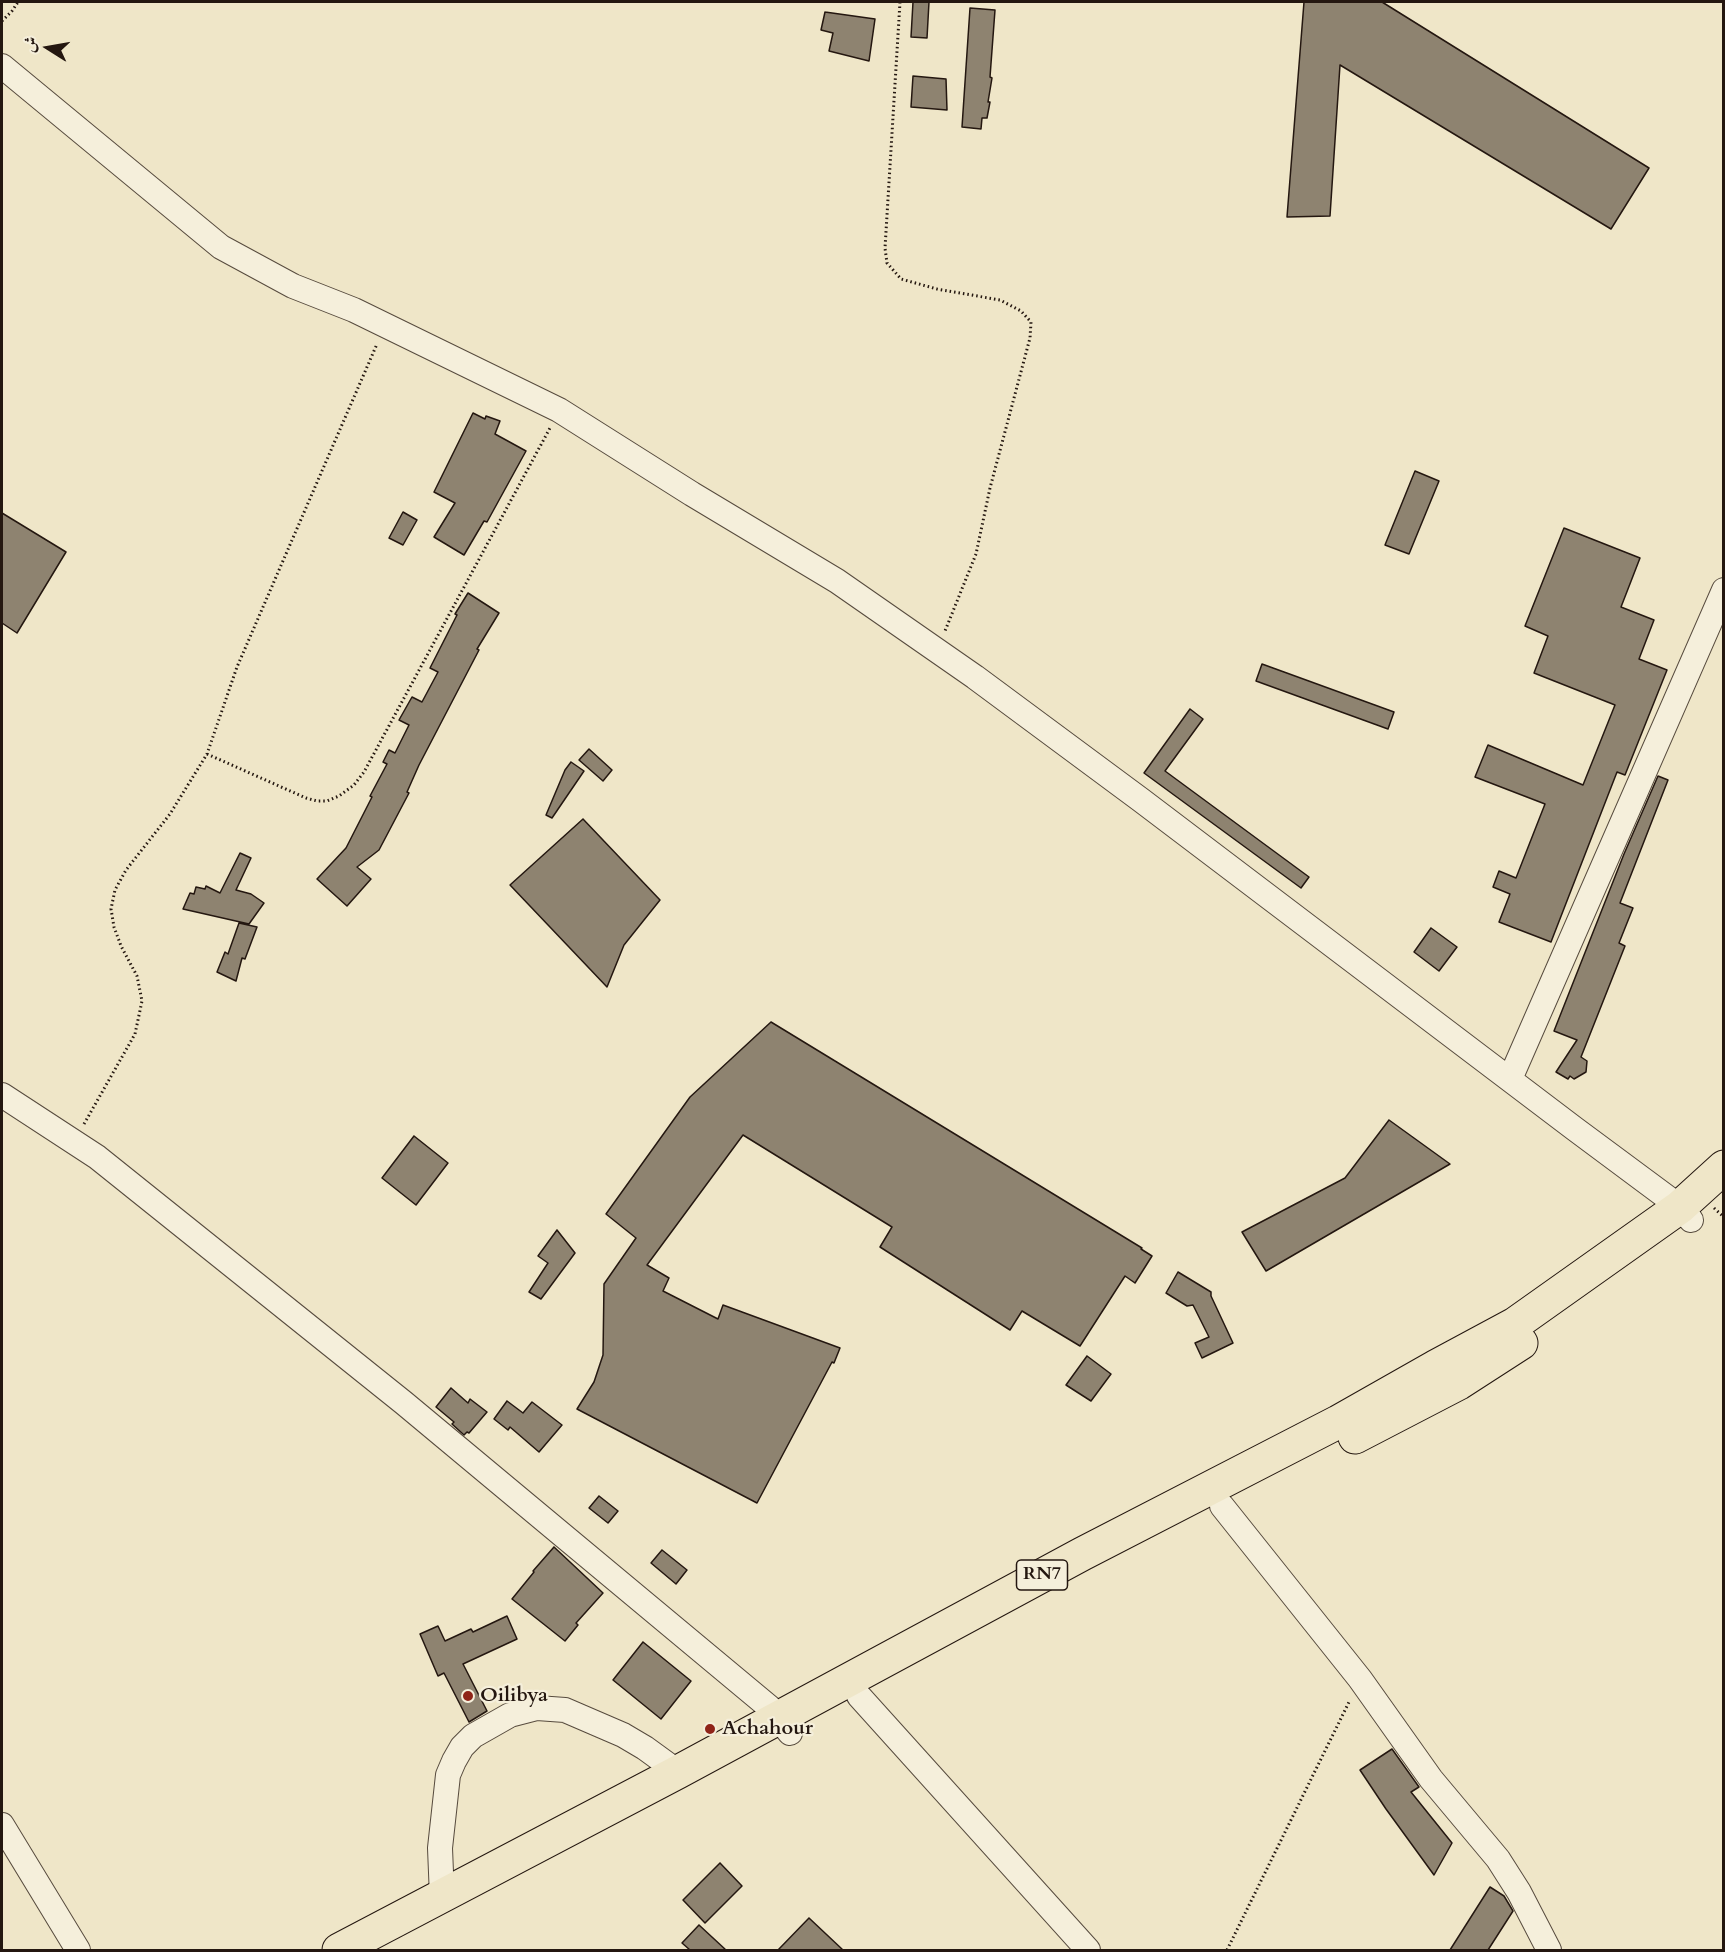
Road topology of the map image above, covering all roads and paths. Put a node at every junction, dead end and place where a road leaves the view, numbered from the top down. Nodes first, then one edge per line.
1 (18, 2) edge
2 (900, 2) edge
3 (2, 21) edge
4 (2, 66) edge
5 (384, 326) junction
6 (559, 410) junction
7 (1724, 590) edge
8 (938, 652) junction
9 (207, 754) junction
10 (1510, 1079) junction
11 (2, 1095) edge
12 (74, 1142) junction
13 (1724, 1167) edge
14 (1706, 1208) edge
15 (1222, 1506) junction
16 (1360, 1679) junction
17 (860, 1696) junction
18 (785, 1725) junction
19 (678, 1772) junction
20 (2, 1825) edge
21 (442, 1896) junction
22 (78, 1950) edge
23 (339, 1950) edge
24 (379, 1950) edge
25 (1088, 1950) edge
26 (1227, 1950) edge
27 (1550, 1950) edge

1 - 3 path
2 - 8 path
4 - 5 street
5 - 6 street
5 - 9 path
6 - 8 street
6 - 9 path
7 - 10 street
8 - 10 street
9 - 12 path
10 - 14 street
11 - 12 street
12 - 18 street
13 - 14 highway, RN7
14 - 15 highway, RN7
14 - 18 highway, RN7
15 - 16 street
15 - 17 highway, RN7
16 - 26 path
16 - 27 street
17 - 18 highway, RN7
17 - 25 street
18 - 19 highway, RN7
18 - 24 highway, RN7
19 - 21 highway, RN7
19 - 21 street
20 - 22 street
21 - 23 highway, RN7

